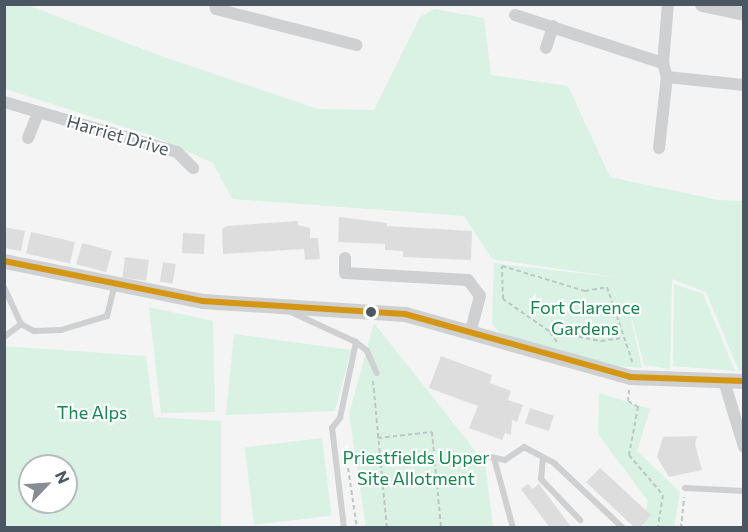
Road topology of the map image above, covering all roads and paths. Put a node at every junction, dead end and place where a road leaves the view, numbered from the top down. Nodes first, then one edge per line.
1 (215, 4) edge
2 (668, 4) edge
3 (702, 4) edge
4 (744, 13) edge
5 (515, 15) dead end
6 (553, 26) junction
7 (356, 45) dead end
8 (546, 48) dead end
9 (663, 63) junction
10 (667, 77) junction
11 (744, 85) edge
12 (4, 102) edge
13 (38, 113) junction
14 (28, 138) dead end
15 (659, 148) dead end
16 (193, 168) dead end
17 (345, 258) dead end
18 (4, 261) edge
19 (116, 284) junction
20 (4, 287) edge
21 (279, 306) junction
22 (21, 324) junction
23 (549, 331) junction
24 (470, 333) junction
25 (4, 337) edge
26 (622, 338) junction
27 (356, 342) junction
28 (562, 350) dead end
29 (377, 373) joint
30 (635, 374) junction
31 (724, 381) junction
32 (744, 381) edge
33 (378, 438) junction
34 (744, 447) edge
35 (543, 457) junction
36 (347, 462) dead end
37 (685, 488) joint
38 (744, 491) edge
39 (580, 520) dead end
40 (344, 528) edge
41 (357, 528) edge
42 (387, 528) edge
43 (441, 528) edge
44 (513, 528) edge
45 (623, 528) edge
46 (658, 528) edge
47 (681, 528) edge

1 - 7 street
2 - 9 street
3 - 4 street
5 - 6 street
6 - 8 street
6 - 9 street
9 - 10 street
10 - 11 street
10 - 15 street
12 - 13 street, Harriet Drive
13 - 14 street
13 - 16 street, Harriet Drive
17 - 24 street
18 - 19 street
19 - 21 street
19 - 22 lane
20 - 22 lane
21 - 24 street
21 - 27 lane
22 - 25 lane
23 - 26 path
23 - 26 path
23 - 28 path
24 - 30 street
26 - 30 path
27 - 29 lane
27 - 40 lane
29 - 33 path
30 - 31 street
30 - 46 path
31 - 32 street
31 - 34 street
33 - 42 path
33 - 43 path
35 - 39 lane
35 - 44 lane
35 - 45 lane
36 - 41 path
37 - 38 lane
37 - 47 path

